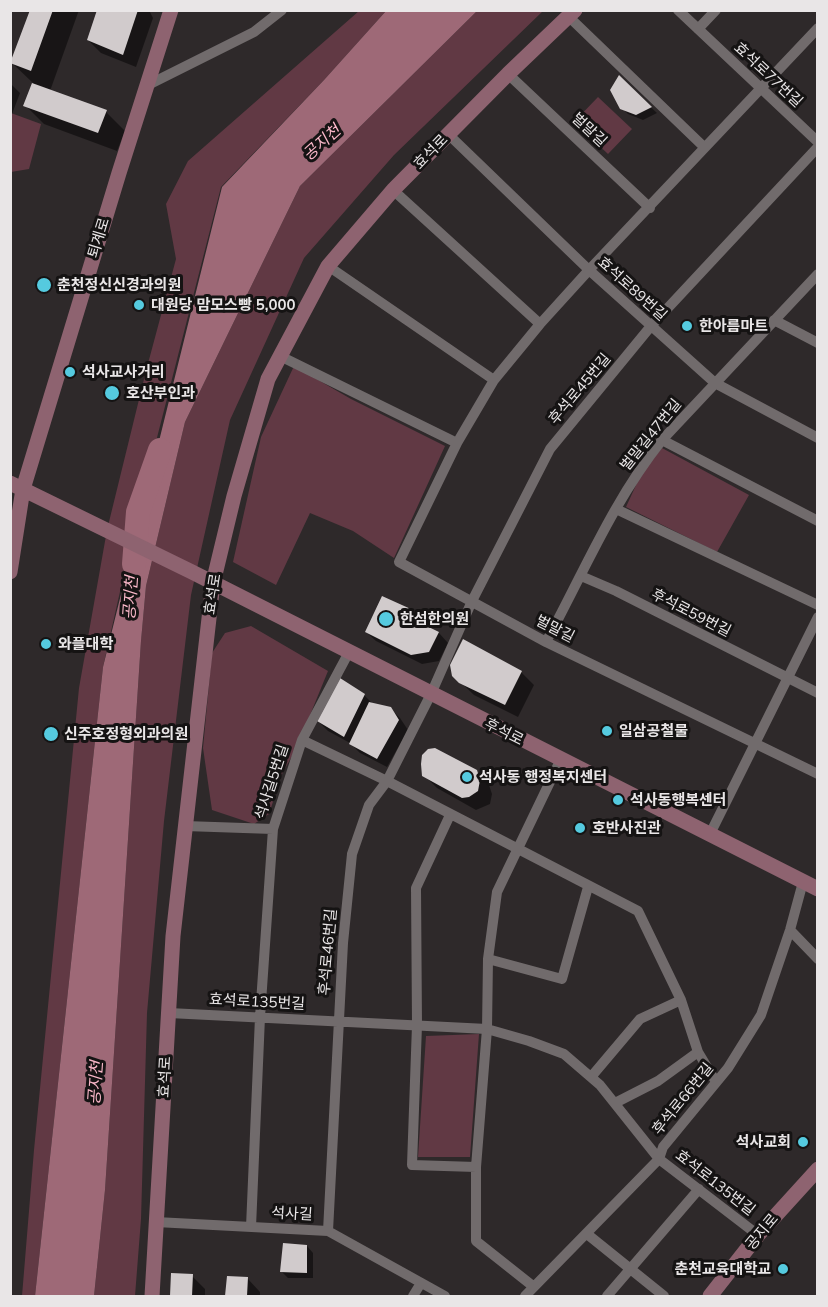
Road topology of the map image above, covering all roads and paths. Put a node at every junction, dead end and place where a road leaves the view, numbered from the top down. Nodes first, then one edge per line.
1 (171, 10) edge
2 (282, 10) edge
3 (678, 10) edge
4 (716, 10) edge
5 (572, 14) edge
6 (818, 28) edge
7 (698, 29) junction
8 (508, 74) junction
9 (148, 85) junction
10 (760, 89) junction
11 (448, 134) junction
12 (818, 142) edge
13 (704, 147) junction
14 (818, 147) edge
15 (393, 190) junction
16 (650, 208) junction
17 (328, 266) junction
18 (589, 270) junction
19 (818, 274) edge
20 (774, 320) junction
21 (540, 324) junction
22 (651, 326) junction
23 (818, 343) edge
24 (280, 356) junction
25 (494, 380) junction
26 (715, 383) junction
27 (818, 438) edge
28 (662, 440) junction
29 (457, 443) junction
30 (17, 486) edge
31 (616, 509) junction
32 (818, 521) edge
33 (10, 572) edge
34 (581, 576) junction
35 (213, 583) junction
36 (472, 601) junction
37 (818, 605) edge
38 (818, 618) edge
39 (546, 642) junction
40 (349, 652) junction
41 (786, 678) junction
42 (818, 693) edge
43 (431, 694) junction
44 (302, 740) junction
45 (754, 743) junction
46 (560, 761) junction
47 (818, 774) edge
48 (387, 781) junction
49 (450, 815) junction
50 (185, 826) junction
51 (273, 829) junction
52 (708, 836) junction
53 (517, 848) junction
54 (803, 882) junction
55 (588, 887) junction
56 (818, 890) edge
57 (790, 930) junction
58 (488, 959) junction
59 (818, 959) edge
60 (681, 1000) junction
61 (169, 1013) junction
62 (260, 1017) junction
63 (338, 1021) junction
64 (417, 1025) junction
65 (488, 1029) junction
66 (698, 1052) junction
67 (591, 1077) junction
68 (716, 1082) junction
69 (615, 1103) junction
70 (659, 1159) junction
71 (476, 1167) junction
72 (818, 1169) edge
73 (699, 1189) junction
74 (156, 1222) junction
75 (251, 1227) junction
76 (328, 1231) junction
77 (586, 1234) junction
78 (758, 1235) junction
79 (629, 1268) junction
80 (421, 1283) junction
81 (534, 1287) junction
82 (152, 1296) edge
83 (413, 1296) edge
84 (445, 1296) edge
85 (525, 1296) edge
86 (607, 1296) edge
87 (664, 1296) edge
88 (710, 1296) edge

1 - 9 street, 퇴계로
2 - 9 street
3 - 7 street, 효석로77번길
4 - 7 street
5 - 8 street, 효석로
5 - 13 street
6 - 10 street, 벌말길
7 - 10 street, 효석로77번길
8 - 11 street, 효석로
8 - 16 street, 벌말길
9 - 30 street, 퇴계로
10 - 12 street, 효석로77번길
10 - 13 street, 벌말길
11 - 15 street, 효석로
11 - 18 street, 효석로89번길
13 - 16 street, 벌말길
14 - 22 street, 후석로45번길
15 - 17 street, 효석로
15 - 21 street
16 - 18 street, 벌말길
17 - 24 street, 효석로
17 - 25 street
18 - 21 street, 벌말길
18 - 22 street, 효석로89번길
19 - 20 street, 벌말길47번길
20 - 23 street
20 - 26 street, 벌말길47번길
21 - 25 street, 벌말길
22 - 26 street, 효석로89번길
22 - 36 street, 후석로45번길
24 - 29 street
24 - 35 street, 효석로
25 - 29 street, 벌말길
26 - 27 street, 효석로89번길
26 - 28 street, 벌말길47번길
28 - 31 street, 벌말길47번길
28 - 32 street
29 - 36 street, 벌말길
30 - 33 street, 퇴계로
30 - 35 street, 후석로
31 - 34 street, 벌말길47번길
31 - 37 street
34 - 39 street, 벌말길47번길
34 - 41 street, 후석로59번길
35 - 40 street, 후석로
35 - 50 street, 효석로
36 - 39 street, 벌말길
36 - 43 street, 후석로45번길
38 - 41 street
39 - 45 street, 벌말길
40 - 43 street, 후석로
40 - 44 street
41 - 42 street, 후석로59번길
41 - 45 street
43 - 46 street, 후석로
43 - 48 street, 후석로46번길
44 - 48 street, 석사길5번길
44 - 51 street, 석사길5번길
45 - 47 street, 벌말길
45 - 52 street
46 - 52 street, 후석로
46 - 53 street
48 - 49 street, 석사길5번길
48 - 63 street, 후석로46번길
49 - 53 street, 석사길5번길
49 - 64 street
50 - 51 street
50 - 61 street, 효석로
51 - 62 street, 석사길5번길
52 - 54 street, 후석로
53 - 55 street, 석사길5번길
53 - 58 street
54 - 56 street, 후석로
54 - 57 street, 후석로66번길
55 - 58 street
55 - 60 street, 석사길5번길
57 - 59 street
57 - 68 street, 후석로66번길
58 - 65 street
60 - 66 street, 석사길5번길
60 - 67 street
61 - 62 street, 효석로135번길
61 - 74 street, 효석로
62 - 63 street, 효석로135번길
62 - 75 street, 석사길5번길
63 - 64 street, 효석로135번길
63 - 76 street, 후석로46번길
64 - 65 street, 효석로135번길
64 - 71 street
65 - 67 street, 효석로135번길
65 - 71 street
66 - 68 street, 석사길5번길
66 - 69 street
67 - 69 street, 효석로135번길
68 - 70 street, 후석로66번길
69 - 70 street, 효석로135번길
70 - 73 street, 효석로135번길
70 - 77 street, 후석로66번길
71 - 81 street
72 - 78 street, 공지로
73 - 78 street, 효석로135번길
73 - 79 street
74 - 75 street, 석사길
74 - 82 street, 효석로
75 - 76 street, 석사길
76 - 80 street, 석사길
77 - 79 street
77 - 81 street, 후석로66번길
78 - 88 street, 공지로
79 - 86 street
79 - 87 street
80 - 83 street
80 - 84 street, 석사길
81 - 85 street, 후석로66번길

